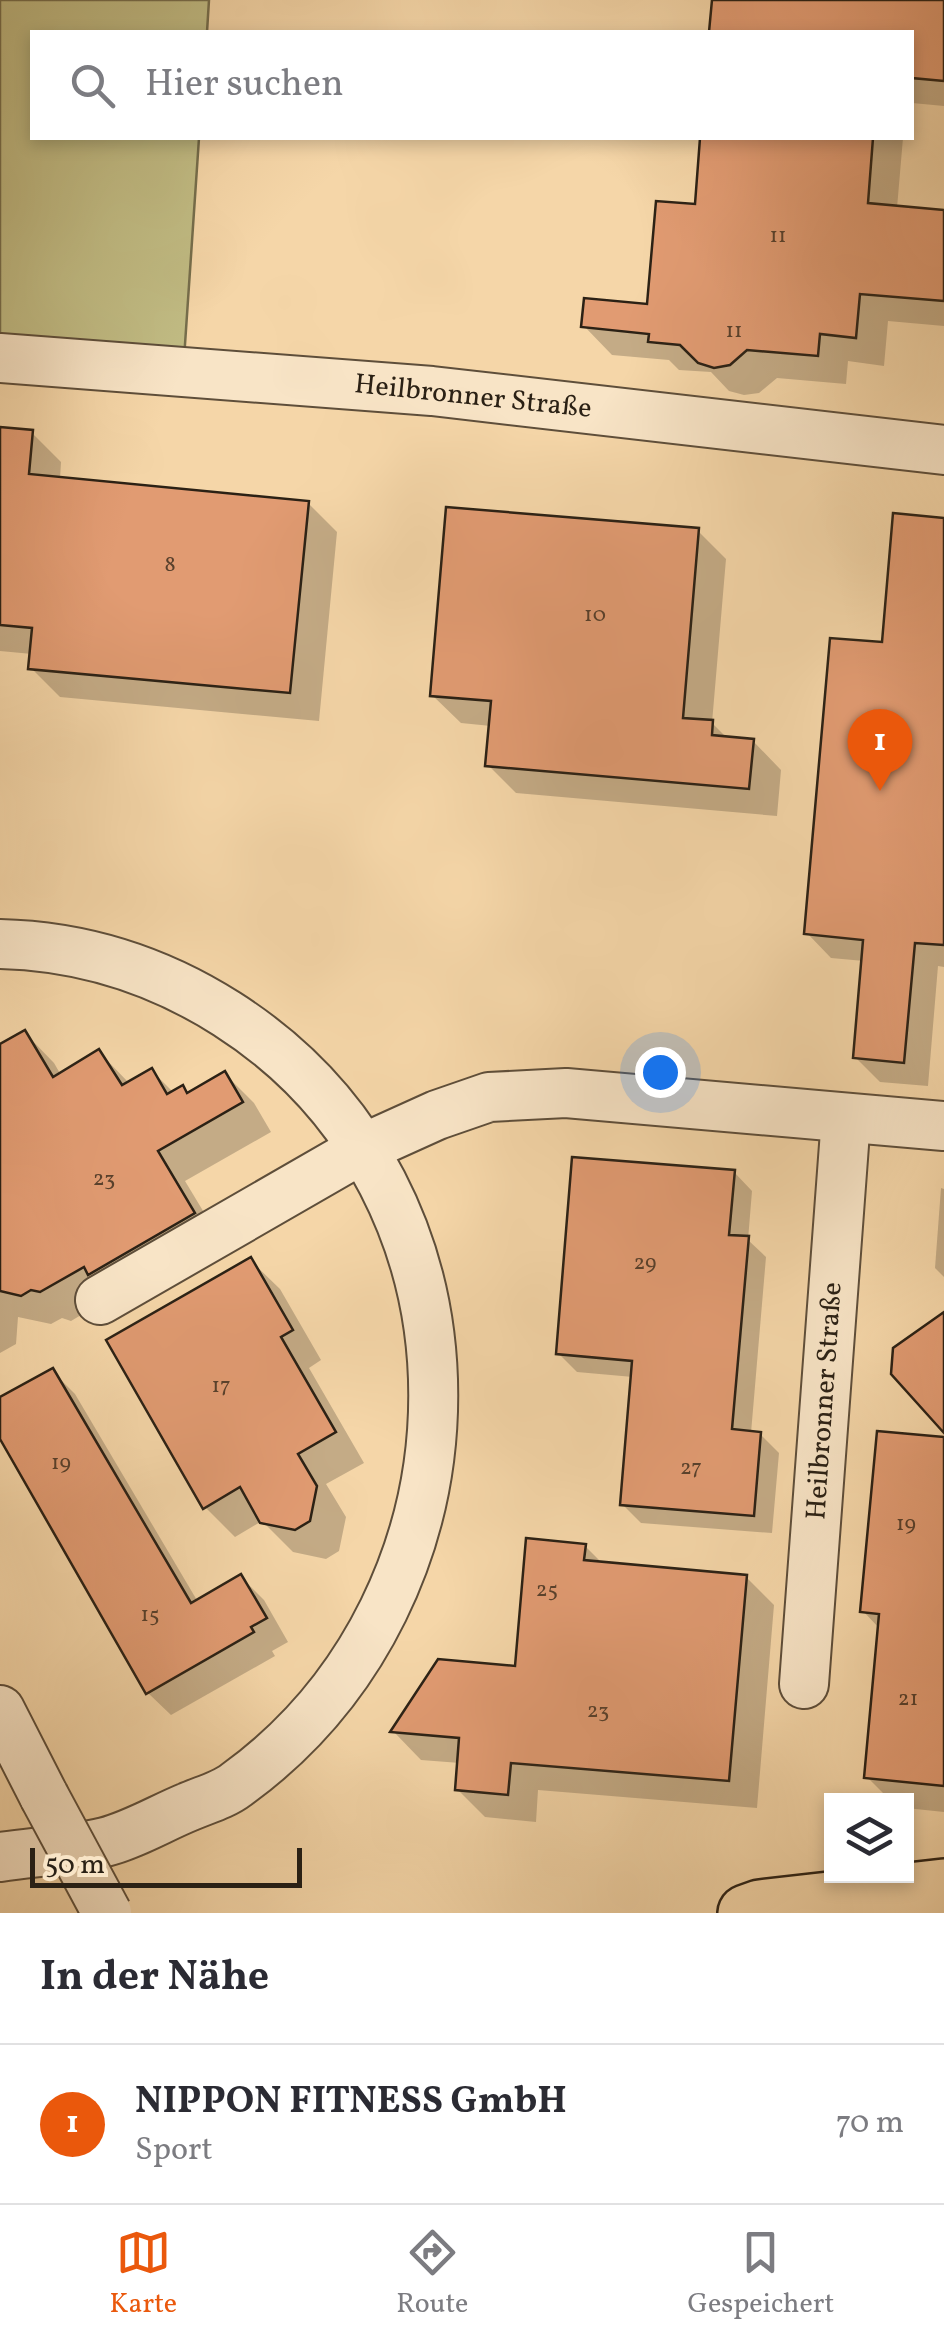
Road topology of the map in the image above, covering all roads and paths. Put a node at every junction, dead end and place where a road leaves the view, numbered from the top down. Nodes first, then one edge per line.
1 (0, 358) edge
2 (944, 450) edge
3 (0, 944) edge
4 (846, 1118) junction
5 (944, 1126) edge
6 (364, 1148) junction
7 (100, 1300) dead end
8 (804, 1684) dead end
9 (0, 1710) edge
10 (0, 1857) edge
11 (944, 1886) edge
12 (753, 1910) edge
13 (108, 1913) edge

1 - 2 street, Heilbronner Straße
3 - 6 street
4 - 5 street
4 - 6 street
4 - 8 street, Heilbronner Straße
6 - 7 street
6 - 10 street
9 - 13 street, bridge
11 - 12 highway

